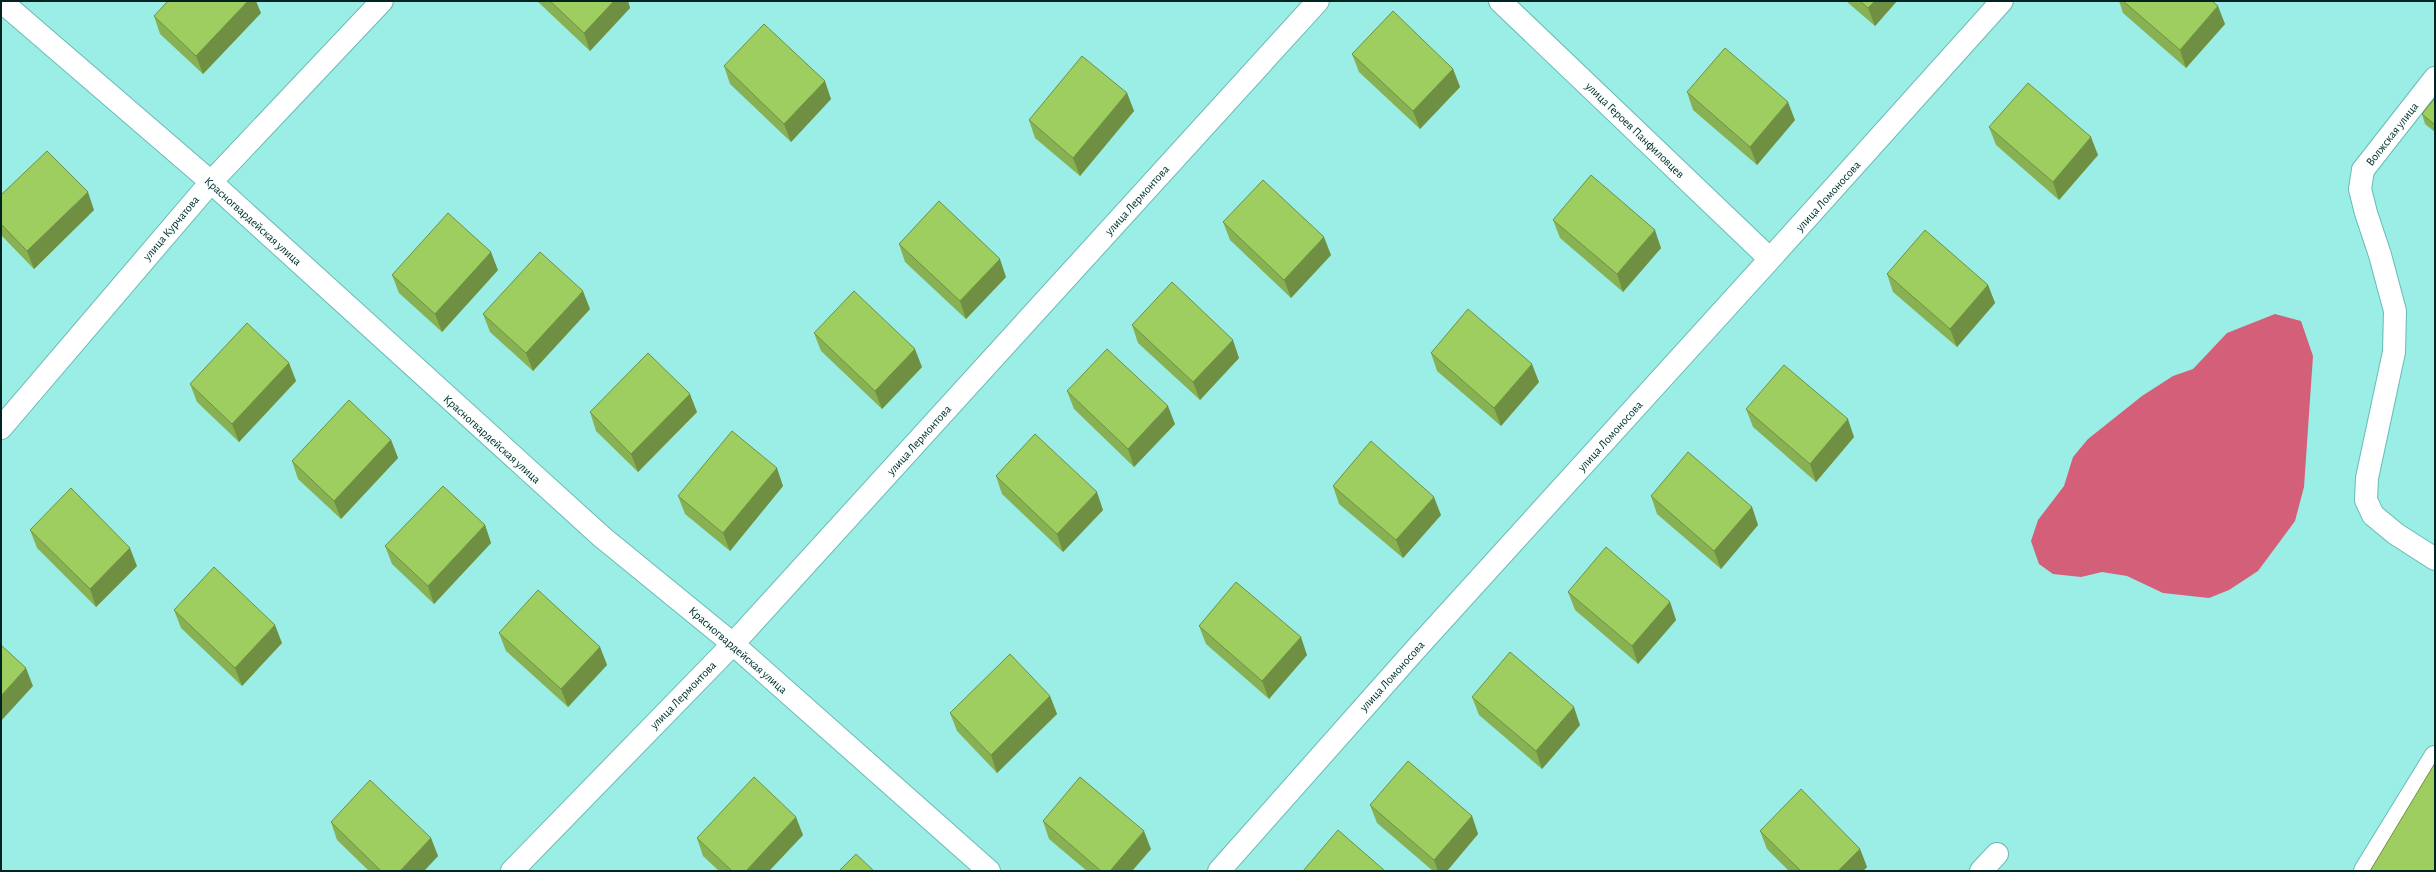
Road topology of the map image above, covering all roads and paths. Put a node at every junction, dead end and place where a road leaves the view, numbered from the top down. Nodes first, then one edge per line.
1 (1, 1) edge
2 (382, 1) edge
3 (1318, 1) edge
4 (1500, 1) edge
5 (2002, 1) edge
6 (2435, 78) edge
7 (211, 182) junction
8 (1770, 259) junction
9 (1, 428) edge
10 (2435, 559) edge
11 (733, 644) junction
12 (2435, 757) edge
13 (1997, 854) dead end
14 (512, 871) edge
15 (989, 871) edge
16 (1219, 871) edge
17 (1981, 871) edge
18 (2365, 871) edge

1 - 7 street, Красногвардейская улица
2 - 7 street, улица Курчатова
3 - 11 street, улица Лермонтова
4 - 8 street, улица Героев Панфиловцев
5 - 8 street, улица Ломоносова
6 - 10 street, Волжская улица
7 - 9 street, улица Курчатова
7 - 11 street, Красногвардейская улица
8 - 16 street, улица Ломоносова
11 - 14 street, улица Лермонтова
11 - 15 street, Красногвардейская улица
12 - 18 street
13 - 17 street

